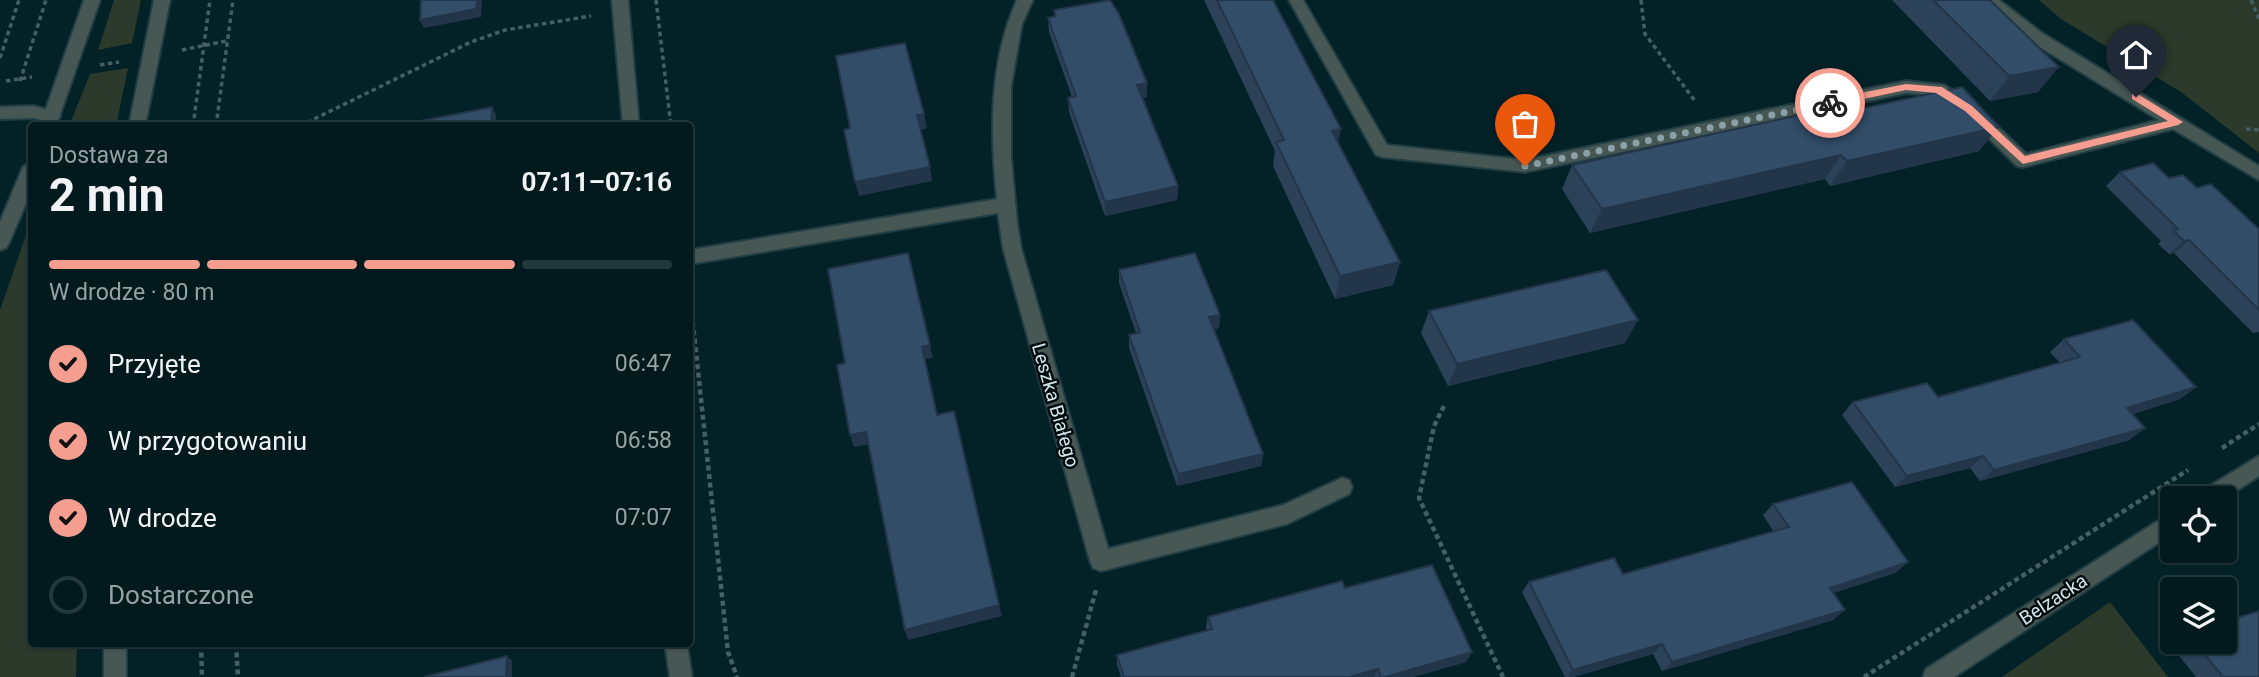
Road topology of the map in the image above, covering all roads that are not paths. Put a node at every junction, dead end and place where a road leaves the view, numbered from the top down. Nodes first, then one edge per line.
1 (92, 0) edge
2 (162, 0) edge
3 (1025, 0) edge
4 (1990, 0) edge
5 (1296, 2) edge
6 (621, 5) edge
7 (2, 112) edge
8 (50, 121) edge
9 (139, 122) edge
10 (631, 122) edge
11 (2178, 122) junction
12 (2259, 174) edge
13 (28, 176) edge
14 (1004, 205) junction
15 (0, 243) edge
16 (693, 257) edge
17 (2259, 465) edge
18 (2227, 486) edge
19 (1342, 487) dead end
20 (2160, 530) edge
21 (115, 647) edge
22 (676, 647) edge
23 (114, 677) edge
24 (681, 677) edge
25 (1934, 677) edge

1 - 8 street
2 - 9 street
3 - 14 street, Leszka Białego
4 - 11 street
5 - 11 street
6 - 10 street
7 - 8 street
11 - 12 street
13 - 15 street
14 - 16 street
14 - 19 street, Leszka Białego
17 - 18 street
20 - 25 street, Belzacka
21 - 23 street
22 - 24 street

